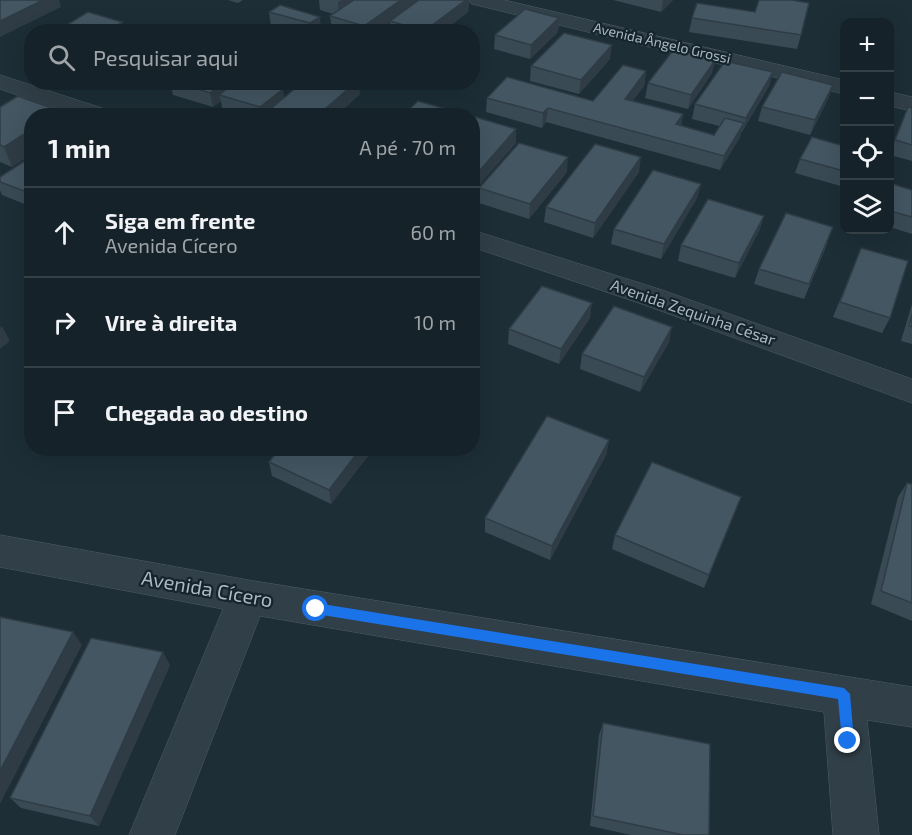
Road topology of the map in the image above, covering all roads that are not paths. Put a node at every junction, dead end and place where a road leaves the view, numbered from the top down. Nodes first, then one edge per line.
1 (479, 0) edge
2 (1, 83) edge
3 (840, 86) edge
4 (894, 100) edge
5 (912, 104) edge
6 (78, 108) edge
7 (480, 241) edge
8 (912, 391) edge
9 (0, 550) edge
10 (248, 597) junction
11 (844, 694) junction
12 (912, 707) edge
13 (152, 835) edge
14 (856, 835) edge

1 - 3 street, Avenida Ângelo Grossi
2 - 6 street
4 - 5 street
7 - 8 street, Avenida Zequinha César
9 - 10 street, Avenida Cícero
10 - 11 street, Avenida Cícero
10 - 13 street
11 - 12 street, Avenida Cícero
11 - 14 street

